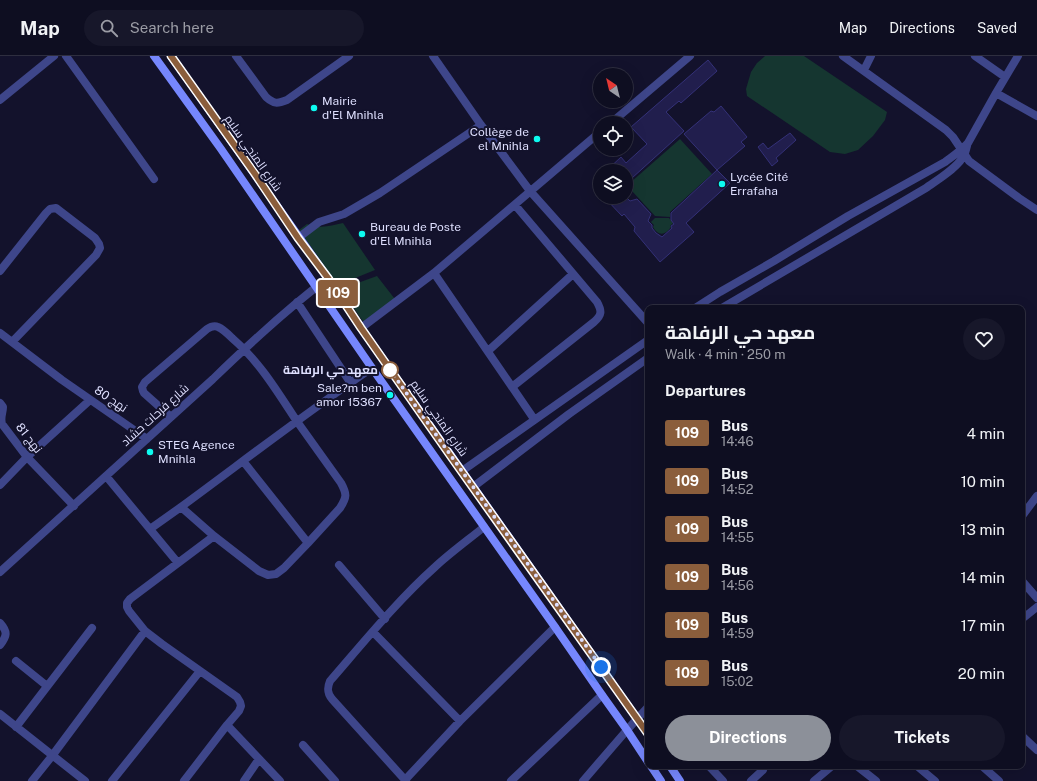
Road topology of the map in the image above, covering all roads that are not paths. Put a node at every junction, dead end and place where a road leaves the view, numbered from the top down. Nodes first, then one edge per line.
1 (54, 56) edge
2 (66, 56) edge
3 (154, 56) edge
4 (171, 56) edge
5 (236, 56) edge
6 (349, 56) edge
7 (433, 56) edge
8 (690, 56) edge
9 (843, 56) edge
10 (871, 56) edge
11 (975, 56) edge
12 (1018, 56) edge
13 (864, 70) junction
14 (1005, 77) junction
15 (996, 93) junction
16 (0, 100) edge
17 (619, 116) edge
18 (1037, 116) edge
19 (481, 125) junction
20 (593, 138) edge
21 (963, 152) junction
22 (154, 179) dead end
23 (530, 191) junction
24 (515, 205) junction
25 (1037, 210) edge
26 (298, 238) junction
27 (0, 271) edge
28 (434, 273) junction
29 (573, 274) junction
30 (328, 278) junction
31 (316, 287) junction
32 (720, 292) junction
33 (297, 302) junction
34 (700, 305) edge
35 (725, 305) edge
36 (727, 305) edge
37 (645, 320) edge
38 (361, 328) junction
39 (0, 334) edge
40 (12, 342) junction
41 (645, 342) edge
42 (245, 348) junction
43 (488, 352) junction
44 (645, 360) edge
45 (372, 368) junction
46 (350, 382) junction
47 (512, 387) junction
48 (90, 400) junction
49 (0, 403) edge
50 (171, 417) junction
51 (534, 419) junction
52 (297, 421) junction
53 (147, 439) junction
54 (27, 457) junction
55 (243, 461) junction
56 (462, 471) junction
57 (106, 476) junction
58 (0, 485) edge
59 (473, 487) junction
60 (1037, 496) edge
61 (74, 506) junction
62 (181, 507) junction
63 (1025, 512) edge
64 (484, 527) junction
65 (150, 529) junction
66 (214, 536) junction
67 (308, 543) junction
68 (178, 563) junction
69 (339, 565) dead end
70 (0, 572) edge
71 (1025, 584) edge
72 (1037, 598) edge
73 (1037, 607) edge
74 (1025, 617) edge
75 (385, 619) junction
76 (0, 623) edge
77 (92, 628) dead end
78 (555, 628) junction
79 (145, 631) junction
80 (373, 632) junction
81 (0, 645) edge
82 (16, 662) dead end
83 (200, 671) junction
84 (47, 686) junction
85 (602, 695) junction
86 (645, 710) edge
87 (0, 714) edge
88 (637, 718) junction
89 (460, 721) junction
90 (227, 725) junction
91 (16, 727) junction
92 (627, 730) junction
93 (645, 730) edge
94 (1025, 738) edge
95 (303, 745) dead end
96 (1035, 746) edge
97 (52, 756) junction
98 (645, 757) edge
99 (259, 759) junction
100 (653, 769) edge
101 (672, 769) edge
102 (712, 769) edge
103 (763, 769) edge
104 (828, 769) edge
105 (862, 769) edge
106 (921, 769) edge
107 (985, 769) edge
108 (816, 780) edge
109 (997, 780) edge
110 (32, 781) edge
111 (85, 781) edge
112 (112, 781) edge
113 (184, 781) edge
114 (244, 781) edge
115 (280, 781) edge
116 (335, 781) edge
117 (406, 781) edge
118 (511, 781) edge
119 (583, 781) edge
120 (661, 781) edge
121 (680, 781) edge
122 (723, 781) edge
123 (751, 781) edge
124 (876, 781) edge
125 (935, 781) edge

1 - 16 street
2 - 22 street
3 - 31 main road, شارع المنجي سليم
4 - 26 main road, شارع المنجي سليم
5 - 6 street
7 - 19 street
8 - 17 street
9 - 13 street
10 - 13 street
11 - 14 street
12 - 14 street
13 - 21 street
14 - 15 street
15 - 18 street
15 - 21 street
19 - 23 street
19 - 26 street
20 - 23 street
21 - 25 street
21 - 32 street
21 - 36 street
23 - 24 street
23 - 37 street
24 - 28 street
24 - 29 street
26 - 30 main road, شارع المنجي سليم
27 - 40 street
28 - 38 street
28 - 43 street
29 - 43 street
29 - 47 street
30 - 31 street, شارع فرحات حشاد
30 - 38 main road, شارع المنجي سليم
31 - 33 street, شارع فرحات حشاد
31 - 45 main road, شارع المنجي سليم
32 - 34 street
32 - 35 street
33 - 42 street, شارع فرحات حشاد
33 - 46 street
38 - 56 main road, شارع المنجي سليم
39 - 40 street, نهج 80
40 - 48 street, نهج 80
41 - 51 street
42 - 50 street, شارع فرحات حشاد
42 - 50 street
42 - 52 street
43 - 47 street
44 - 59 street
45 - 46 street
45 - 64 main road, شارع المنجي سليم
46 - 52 street
47 - 51 street
48 - 53 street, نهج 80
48 - 54 street
49 - 54 street, نهج 81
50 - 53 street, شارع فرحات حشاد
51 - 56 street
52 - 55 street
52 - 67 street
53 - 57 street, شارع فرحات حشاد
54 - 58 street
54 - 61 street, نهج 81
55 - 62 street
55 - 67 street
56 - 59 main road, شارع المنجي سليم
57 - 61 street, شارع فرحات حشاد
57 - 65 street
59 - 88 main road, شارع المنجي سليم
60 - 63 street
61 - 70 street, شارع فرحات حشاد
62 - 65 street
62 - 66 street
64 - 75 street
64 - 78 main road, شارع المنجي سليم
65 - 68 street
66 - 67 street
66 - 68 street
68 - 79 street
69 - 75 street
71 - 72 street
73 - 74 street
75 - 80 street
76 - 81 street
77 - 84 street
78 - 85 main road, شارع المنجي سليم
78 - 89 street
79 - 83 street
79 - 97 street
80 - 89 street
80 - 117 street
82 - 84 street
83 - 90 street
83 - 112 street
84 - 91 street
85 - 92 main road, شارع المنجي سليم
85 - 118 street
86 - 88 street
87 - 91 street
88 - 92 street
88 - 93 main road, شارع المنجي سليم
89 - 117 street
90 - 99 street
90 - 113 street
91 - 97 street
92 - 98 main road, شارع المنجي سليم
92 - 119 street
94 - 96 street
95 - 116 street
97 - 110 street
97 - 111 street
99 - 114 street
99 - 115 street
100 - 120 main road
101 - 121 main road
102 - 122 street
103 - 123 street
104 - 108 street
105 - 124 street
106 - 125 street
107 - 109 street

